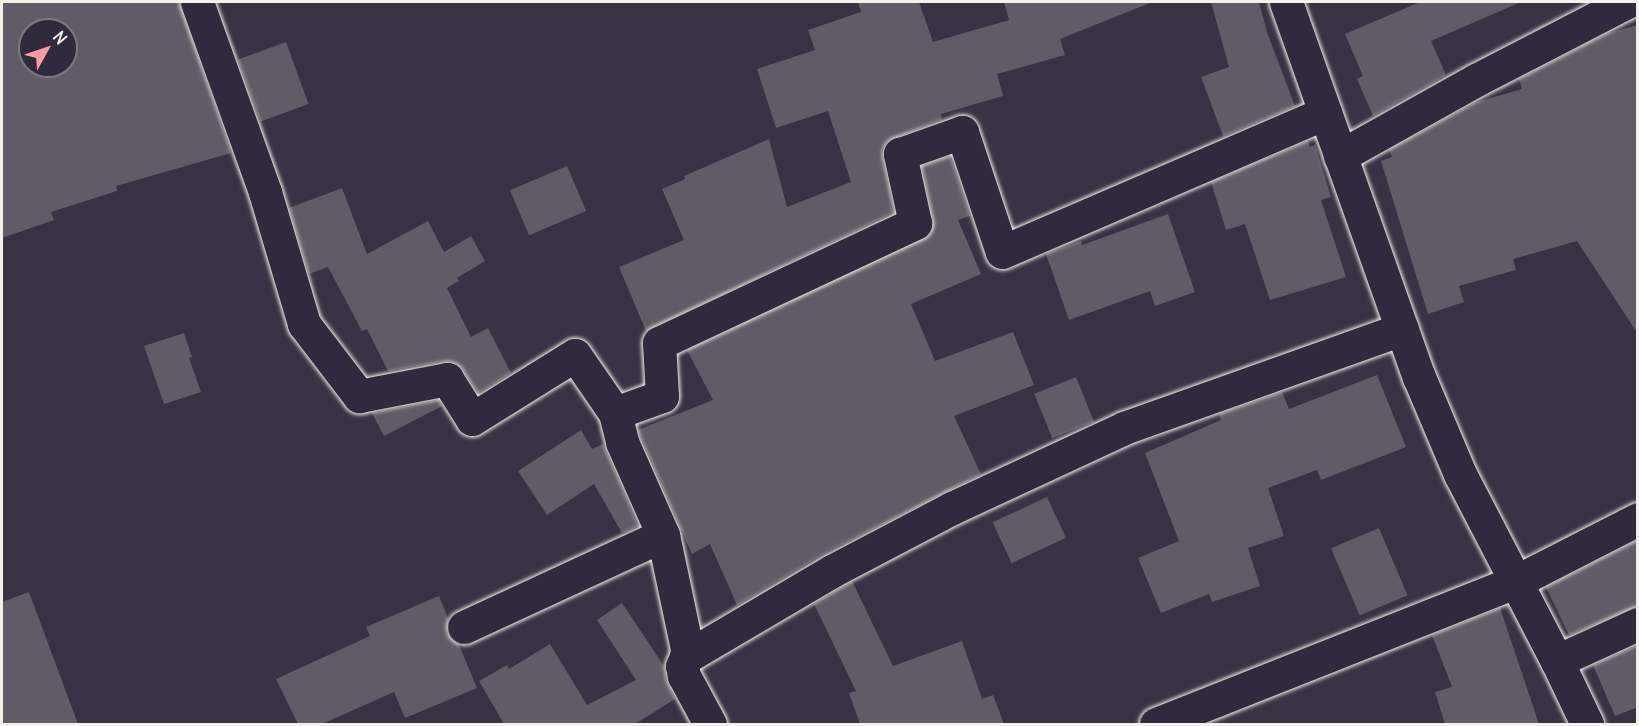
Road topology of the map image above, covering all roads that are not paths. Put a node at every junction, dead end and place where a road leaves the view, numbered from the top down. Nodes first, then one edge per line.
1 (197, 2) edge
2 (1286, 2) edge
3 (1627, 2) edge
4 (1325, 113) junction
5 (1340, 156) junction
6 (1402, 329) junction
7 (615, 413) junction
8 (1638, 519) edge
9 (663, 535) junction
10 (1515, 582) junction
11 (1638, 624) edge
12 (464, 627) dead end
13 (686, 657) junction
14 (1557, 661) junction
15 (710, 724) edge
16 (1156, 724) edge
17 (1587, 724) edge

1 - 7 street
2 - 4 street
3 - 5 street
4 - 5 street
4 - 7 street
5 - 6 street
6 - 10 street
6 - 13 street
7 - 9 street
8 - 10 street
9 - 12 street
9 - 13 street
10 - 14 street
10 - 16 street
11 - 14 street
13 - 15 street
14 - 17 street

